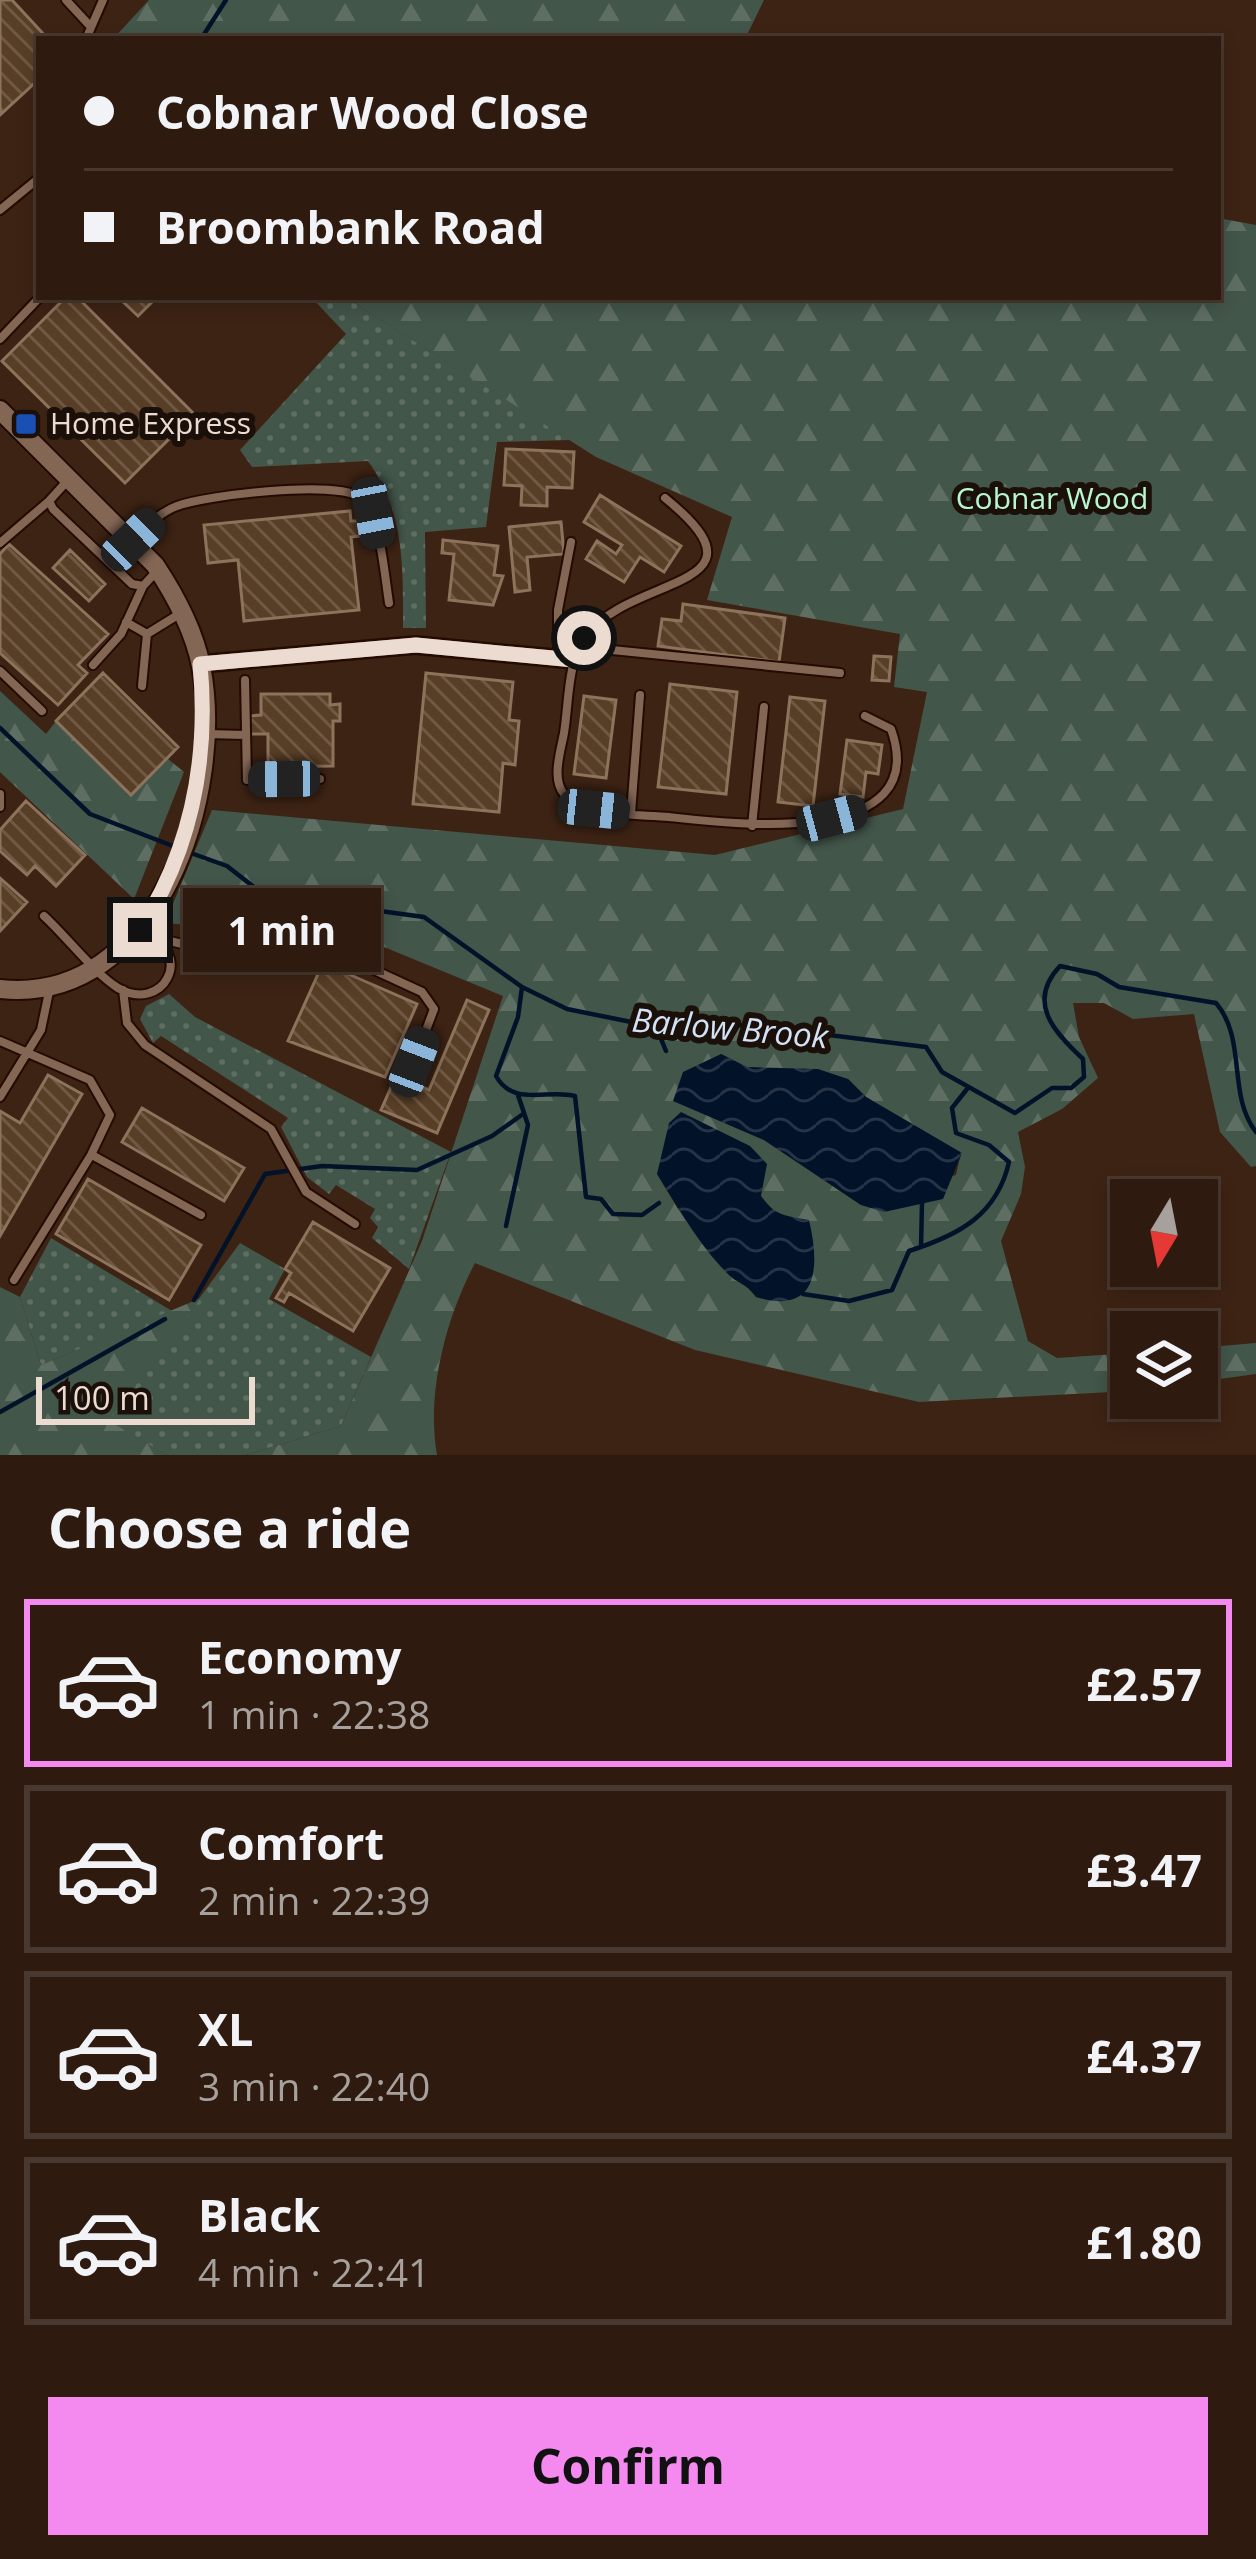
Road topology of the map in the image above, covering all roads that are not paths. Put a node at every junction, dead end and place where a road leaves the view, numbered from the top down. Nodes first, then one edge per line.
1 (66, 0) edge
2 (103, 0) edge
3 (91, 27) junction
4 (87, 36) edge
5 (36, 180) edge
6 (0, 210) edge
7 (37, 300) edge
8 (0, 339) edge
9 (0, 410) edge
10 (70, 478) junction
11 (665, 498) dead end
12 (50, 501) junction
13 (133, 540) junction
14 (571, 542) dead end
15 (0, 543) edge
16 (158, 570) junction
17 (143, 586) junction
18 (389, 603) dead end
19 (182, 613) junction
20 (126, 622) junction
21 (147, 634) junction
22 (566, 659) junction
23 (93, 664) dead end
24 (200, 664) junction
25 (0, 671) edge
26 (840, 673) dead end
27 (244, 680) dead end
28 (142, 686) dead end
29 (640, 695) dead end
30 (764, 707) dead end
31 (42, 711) dead end
32 (865, 716) dead end
33 (205, 734) junction
34 (246, 735) junction
35 (320, 779) dead end
36 (0, 794) edge
37 (0, 807) edge
38 (631, 813) junction
39 (752, 826) junction
40 (44, 916) dead end
41 (140, 930) junction
42 (161, 939) junction
43 (99, 967) junction
44 (50, 987) junction
45 (0, 989) edge
46 (123, 990) junction
47 (0, 1041) edge
48 (29, 1053) junction
49 (414, 1062) dead end
50 (0, 1097) edge
51 (92, 1155) junction
52 (201, 1215) dead end
53 (355, 1224) dead end
54 (14, 1280) dead end

1 - 3 lane
2 - 3 lane
3 - 4 lane
5 - 6 lane
7 - 8 lane
9 - 10 street
10 - 12 lane
10 - 13 street
11 - 22 lane
12 - 15 lane
12 - 17 lane
13 - 16 street
13 - 18 lane
14 - 22 lane
16 - 17 lane
16 - 19 street
17 - 20 lane
19 - 21 lane
19 - 24 street
20 - 21 lane
20 - 23 lane
21 - 28 lane
22 - 24 street
22 - 26 lane
22 - 38 lane
24 - 33 street
25 - 31 lane
27 - 34 lane
29 - 38 lane
30 - 39 lane
32 - 39 lane
33 - 34 lane
33 - 41 street
34 - 35 lane
36 - 37 lane
38 - 39 lane
40 - 43 lane
41 - 42 lane
41 - 43 street
42 - 46 lane
42 - 49 lane
43 - 44 street
43 - 46 lane
44 - 45 street
44 - 48 lane
46 - 53 lane
47 - 48 lane
48 - 50 lane
48 - 51 lane
51 - 52 lane
51 - 54 lane

